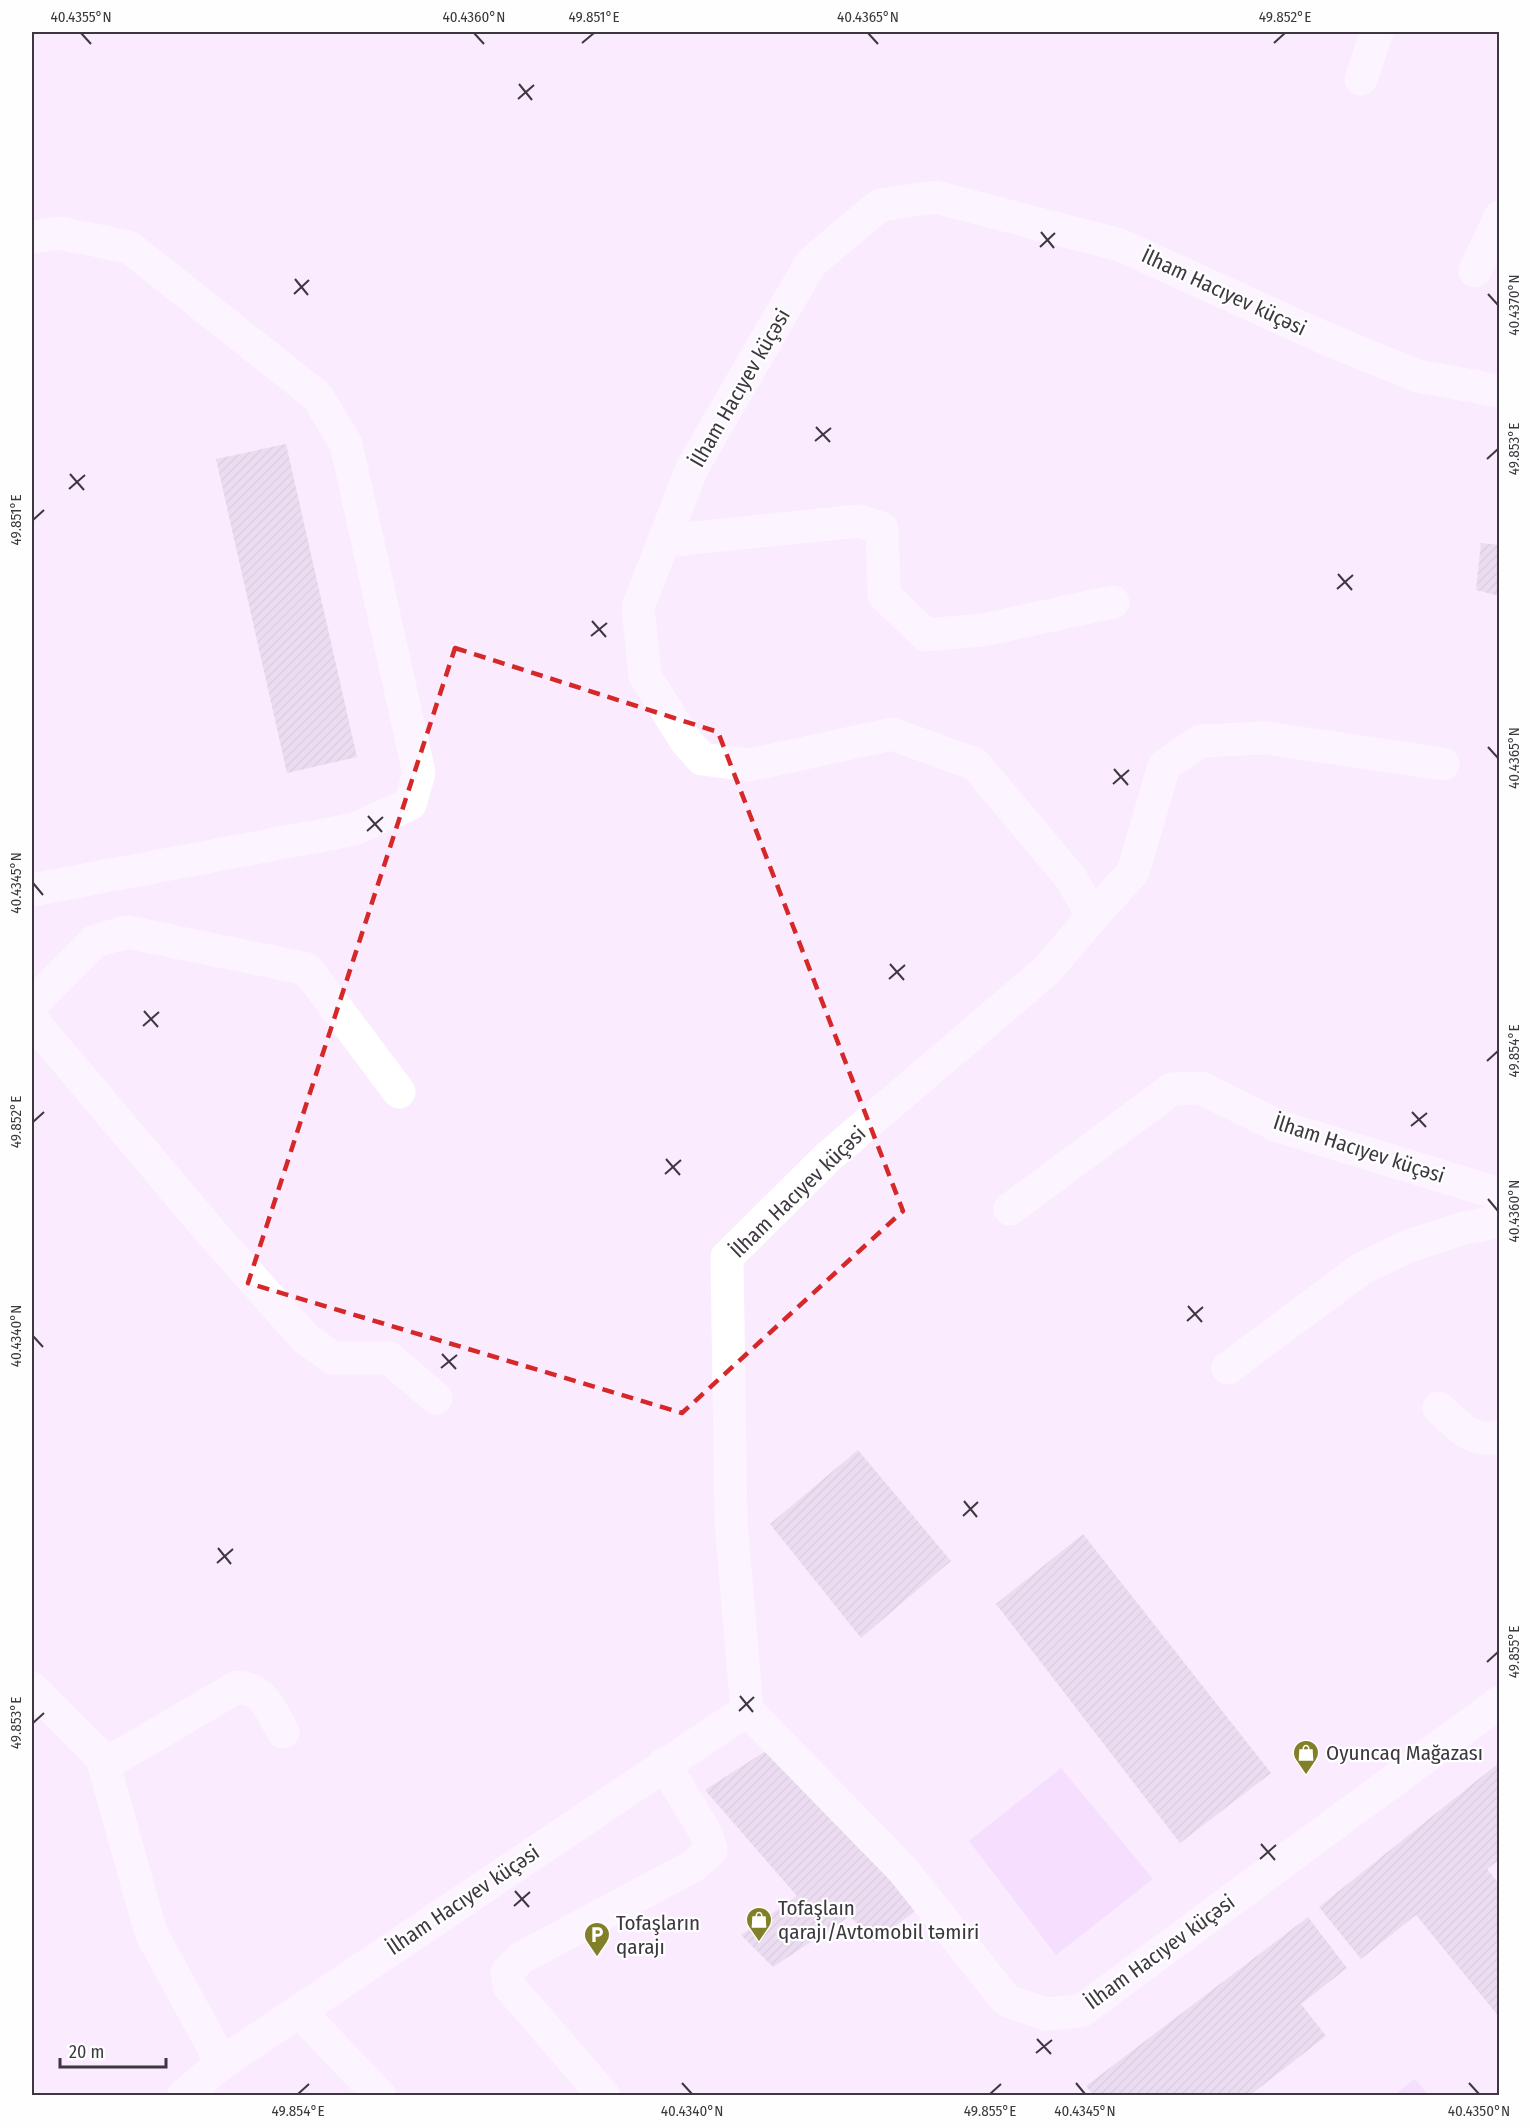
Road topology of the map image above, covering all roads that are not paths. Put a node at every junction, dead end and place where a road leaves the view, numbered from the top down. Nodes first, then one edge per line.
1 (1377, 32) edge
2 (1361, 79) dead end
3 (1500, 217) edge
4 (32, 237) edge
5 (1476, 270) dead end
6 (1500, 391) edge
7 (664, 542) junction
8 (1113, 602) dead end
9 (1443, 764) dead end
10 (32, 890) edge
11 (1094, 916) junction
12 (32, 1004) edge
13 (32, 1020) edge
14 (399, 1092) dead end
15 (1500, 1194) edge
16 (1010, 1209) dead end
17 (1500, 1221) edge
18 (1228, 1368) dead end
19 (436, 1398) dead end
20 (1439, 1408) dead end
21 (1500, 1436) edge
22 (32, 1688) edge
23 (1500, 1701) edge
24 (747, 1710) junction
25 (283, 1732) dead end
26 (664, 1764) junction
27 (104, 1765) junction
28 (299, 2011) junction
29 (222, 2063) junction
30 (183, 2096) edge
31 (380, 2096) edge
32 (604, 2096) edge

1 - 2 street
3 - 5 street
4 - 10 street
6 - 7 street, İlham Hacıyev küçəsi
7 - 8 street
7 - 11 street, İlham Hacıyev küçəsi
9 - 11 street, İlham Hacıyev küçəsi
11 - 24 street, İlham Hacıyev küçəsi
12 - 14 street
13 - 19 street
15 - 16 street, İlham Hacıyev küçəsi
17 - 18 street
20 - 21 street
22 - 27 street
23 - 24 street, İlham Hacıyev küçəsi
24 - 26 street, İlham Hacıyev küçəsi
25 - 27 street
26 - 28 street, İlham Hacıyev küçəsi
26 - 32 street
27 - 29 street
28 - 29 street, İlham Hacıyev küçəsi
28 - 31 street
29 - 30 street, İlham Hacıyev küçəsi

